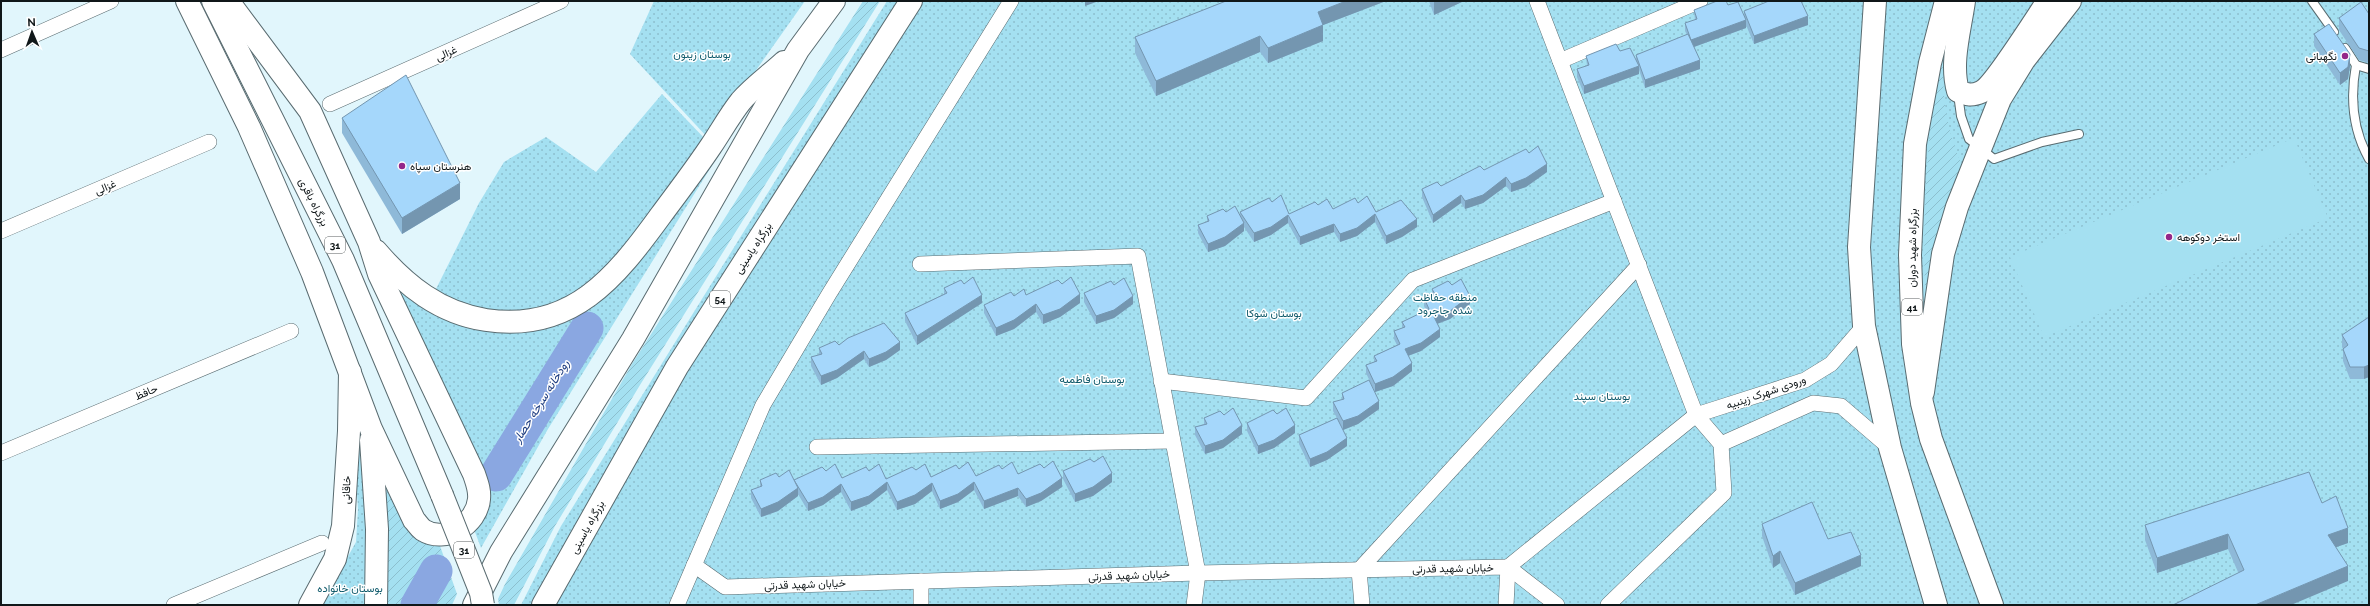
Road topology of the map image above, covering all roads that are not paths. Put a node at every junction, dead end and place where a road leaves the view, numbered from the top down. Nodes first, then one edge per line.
1 (111, 1) edge
2 (187, 1) edge
3 (213, 1) edge
4 (228, 1) edge
5 (561, 1) edge
6 (834, 1) edge
7 (911, 1) edge
8 (1011, 1) edge
9 (1537, 1) edge
10 (1700, 1) edge
11 (1875, 1) edge
12 (1946, 1) edge
13 (1964, 1) edge
14 (2048, 1) edge
15 (2070, 1) edge
16 (2312, 1) edge
17 (1, 50) edge
18 (798, 50) junction
19 (1560, 61) junction
20 (2356, 65) junction
21 (2369, 69) edge
22 (1958, 92) junction
23 (330, 104) dead end
24 (2079, 134) dead end
25 (209, 142) dead end
26 (1980, 148) junction
27 (2369, 159) edge
28 (1614, 201) junction
29 (1, 231) edge
30 (369, 242) junction
31 (920, 264) dead end
32 (1639, 266) junction
33 (1864, 326) junction
34 (291, 331) dead end
35 (350, 369) junction
36 (1161, 380) junction
37 (1922, 403) junction
38 (1696, 415) junction
39 (371, 429) junction
40 (1172, 441) junction
41 (1721, 444) junction
42 (818, 447) dead end
43 (1890, 448) junction
44 (1, 453) edge
45 (322, 543) dead end
46 (694, 565) junction
47 (1508, 567) junction
48 (1359, 570) junction
49 (1198, 573) junction
50 (921, 581) junction
51 (174, 605) edge
52 (310, 605) edge
53 (376, 605) edge
54 (474, 605) edge
55 (483, 605) edge
56 (544, 605) edge
57 (677, 605) edge
58 (922, 605) edge
59 (1194, 605) edge
60 (1362, 605) edge
61 (1506, 605) edge
62 (1558, 605) edge
63 (1608, 605) edge
64 (1936, 605) edge
65 (1992, 605) edge

1 - 17 street
2 - 35 main road
3 - 55 main road, بزرگراه باقری / 31, bridge
4 - 30 main road
5 - 23 street, غزالی
6 - 18 main road
7 - 56 main road, بزرگراه یاسینی / 54
8 - 46 street
9 - 19 street
10 - 19 street
11 - 33 main road
12 - 37 main road, بزرگراه شهید دوران / 41
13 - 22 main road
14 - 22 main road
15 - 26 main road
16 - 20 lane
18 - 30 main road
18 - 54 main road
19 - 28 street
20 - 21 lane
20 - 27 lane
22 - 26 lane
24 - 26 lane
25 - 29 street, غزالی
26 - 37 main road
28 - 32 street
28 - 36 street
30 - 39 main road
31 - 36 street
32 - 38 street
32 - 48 street
33 - 38 street, ورودی شهرک زینبیه
33 - 43 main road
34 - 44 street, حافظ
35 - 39 main road
35 - 52 main road, خاقانی
36 - 40 street
37 - 65 main road, بزرگراه شهید دوران / 41
38 - 41 street
38 - 47 street
39 - 53 main road
40 - 42 street
40 - 49 street
41 - 43 street
41 - 63 street
43 - 64 main road
45 - 51 street
46 - 50 street, خیابان شهید قدرتی
46 - 57 street
47 - 48 street, خیابان شهید قدرتی
47 - 61 street
47 - 62 street, خیابان شهید قدرتی
48 - 49 street, خیابان شهید قدرتی
48 - 60 street
49 - 50 street, خیابان شهید قدرتی
49 - 59 street
50 - 58 street

